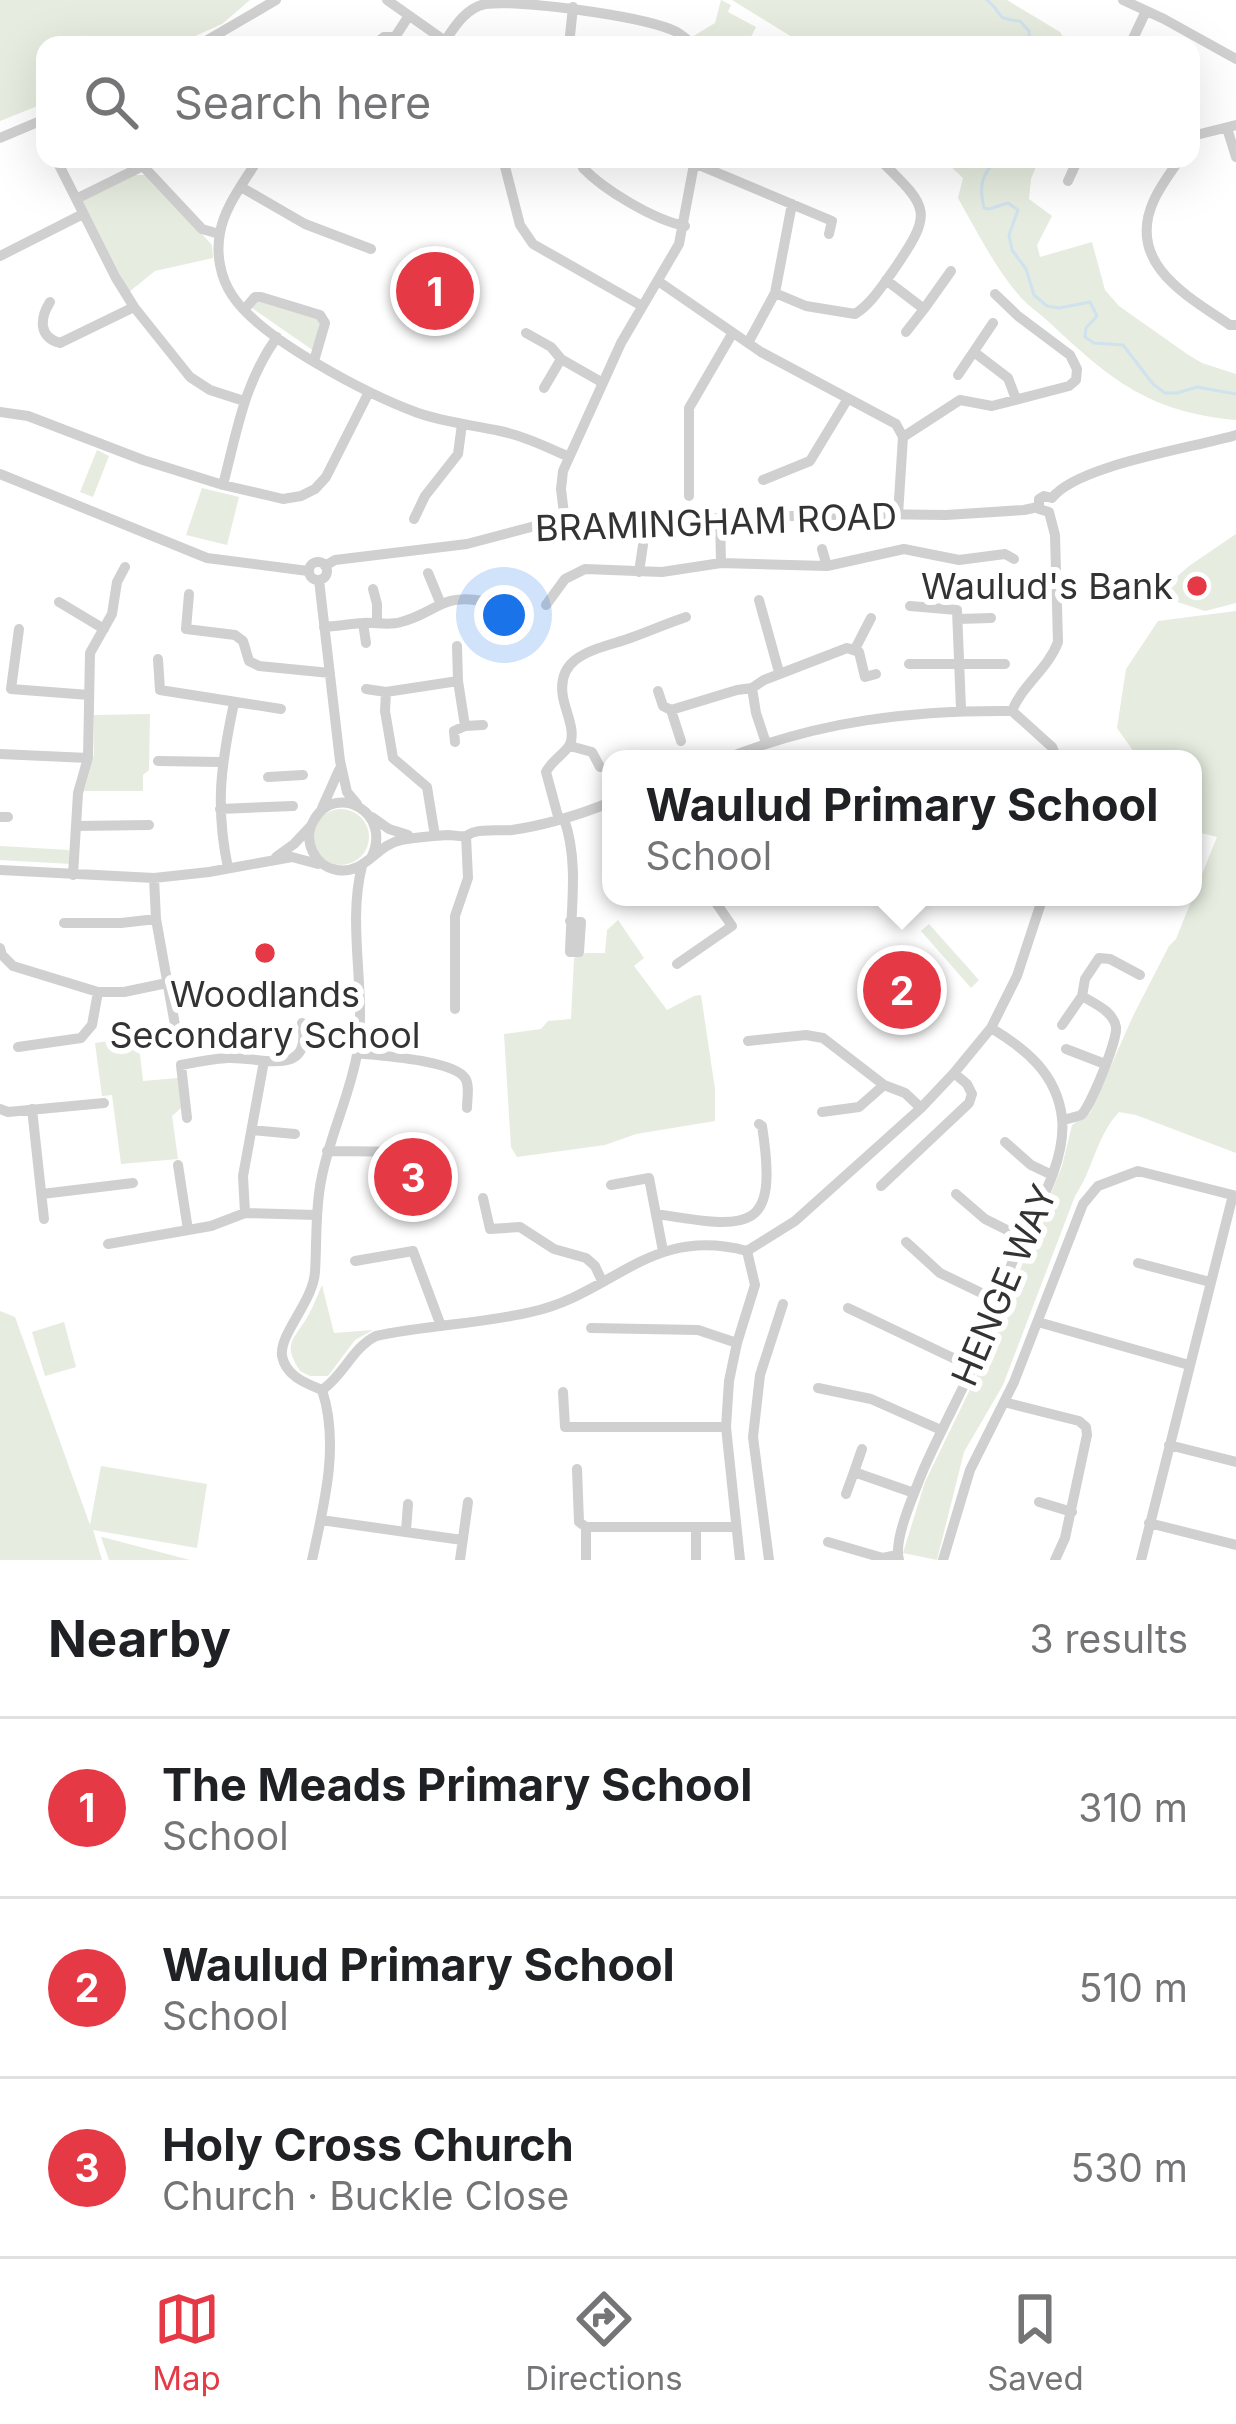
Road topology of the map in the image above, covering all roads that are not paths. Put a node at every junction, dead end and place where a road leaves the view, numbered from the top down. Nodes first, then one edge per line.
1 (276, 0) edge
2 (387, 0) edge
3 (1123, 0) edge
4 (573, 7) junction
5 (1146, 11) junction
6 (408, 17) junction
7 (228, 29) junction
8 (215, 36) edge
9 (232, 36) edge
10 (400, 36) edge
11 (436, 36) edge
12 (451, 36) edge
13 (569, 36) edge
14 (679, 36) edge
15 (1134, 36) edge
16 (1193, 36) edge
17 (1200, 40) edge
18 (1236, 59) edge
19 (36, 123) edge
20 (1232, 126) edge
21 (1200, 134) edge
22 (0, 138) edge
23 (1236, 157) edge
24 (60, 168) edge
25 (139, 168) edge
26 (145, 168) edge
27 (253, 168) edge
28 (505, 168) edge
29 (583, 168) dead end
30 (693, 168) edge
31 (710, 168) edge
32 (888, 168) edge
33 (1074, 168) edge
34 (1174, 168) edge
35 (1068, 181) dead end
36 (242, 187) junction
37 (76, 199) junction
38 (792, 204) junction
39 (83, 214) junction
40 (685, 226) junction
41 (219, 234) junction
42 (829, 234) dead end
43 (371, 249) dead end
44 (0, 256) edge
45 (951, 271) dead end
46 (886, 280) junction
47 (658, 281) junction
48 (775, 293) junction
49 (995, 293) dead end
50 (50, 302) dead end
51 (642, 306) junction
52 (134, 308) junction
53 (924, 309) junction
54 (244, 310) junction
55 (994, 323) dead end
56 (1236, 325) edge
57 (906, 332) dead end
58 (526, 333) dead end
59 (732, 334) junction
60 (277, 337) junction
61 (748, 343) junction
62 (974, 352) junction
63 (561, 359) junction
64 (314, 361) junction
65 (958, 375) dead end
66 (603, 383) junction
67 (544, 388) dead end
68 (369, 392) junction
69 (1016, 399) junction
70 (847, 400) junction
71 (244, 401) junction
72 (0, 412) edge
73 (462, 424) junction
74 (1236, 435) edge
75 (903, 437) junction
76 (569, 457) junction
77 (0, 474) edge
78 (764, 480) dead end
79 (223, 485) junction
80 (689, 496) dead end
81 (1043, 509) junction
82 (898, 515) junction
83 (720, 517) junction
84 (414, 519) dead end
85 (565, 522) junction
86 (643, 545) dead end
87 (822, 549) dead end
88 (1014, 559) dead end
89 (721, 563) junction
90 (326, 566) junction
91 (827, 566) junction
92 (125, 567) dead end
93 (308, 571) junction
94 (639, 572) junction
95 (428, 573) dead end
96 (320, 580) junction
97 (373, 589) dead end
98 (189, 594) dead end
99 (759, 600) dead end
100 (483, 601) dead end
101 (59, 602) dead end
102 (440, 602) junction
103 (546, 605) dead end
104 (910, 606) dead end
105 (686, 616) dead end
106 (872, 618) dead end
107 (958, 619) junction
108 (991, 619) dead end
109 (370, 623) junction
110 (324, 627) junction
111 (19, 629) dead end
112 (104, 629) junction
113 (366, 643) dead end
114 (457, 646) dead end
115 (855, 649) junction
116 (158, 658) dead end
117 (909, 664) dead end
118 (1005, 664) dead end
119 (959, 666) junction
120 (779, 672) junction
121 (330, 673) junction
122 (876, 674) dead end
123 (458, 681) junction
124 (752, 688) junction
125 (366, 689) dead end
126 (5, 690) edge
127 (658, 691) dead end
128 (386, 692) junction
129 (89, 695) junction
130 (234, 703) junction
131 (280, 709) dead end
132 (961, 709) junction
133 (671, 710) junction
134 (1012, 711) junction
135 (483, 725) dead end
136 (465, 726) junction
137 (681, 741) dead end
138 (455, 742) dead end
139 (764, 743) junction
140 (570, 746) junction
141 (746, 750) edge
142 (764, 750) edge
143 (1054, 750) edge
144 (0, 754) edge
145 (88, 758) junction
146 (158, 761) dead end
147 (340, 761) junction
148 (221, 762) junction
149 (600, 767) dead end
150 (303, 776) dead end
151 (268, 777) dead end
152 (284, 777) junction
153 (602, 805) edge
154 (220, 809) junction
155 (364, 810) junction
156 (321, 811) junction
157 (561, 819) junction
158 (149, 825) dead end
159 (76, 826) junction
160 (310, 827) junction
161 (435, 836) junction
162 (466, 836) junction
163 (414, 837) junction
164 (274, 859) junction
165 (366, 862) junction
166 (228, 868) junction
167 (328, 868) junction
168 (0, 869) edge
169 (73, 874) junction
170 (154, 878) junction
171 (356, 906) junction
172 (719, 906) edge
173 (1040, 906) edge
174 (156, 919) junction
175 (570, 921) dead end
176 (64, 923) dead end
177 (0, 949) edge
178 (677, 964) dead end
179 (1140, 975) dead end
180 (167, 983) junction
181 (98, 992) junction
182 (1082, 996) junction
183 (455, 1009) dead end
184 (302, 1023) dead end
185 (175, 1025) dead end
186 (1062, 1025) dead end
187 (991, 1028) junction
188 (748, 1041) dead end
189 (18, 1047) dead end
190 (1066, 1049) dead end
191 (357, 1053) junction
192 (264, 1061) junction
193 (1105, 1064) junction
194 (954, 1073) junction
195 (884, 1084) junction
196 (104, 1103) dead end
197 (467, 1108) dead end
198 (921, 1108) junction
199 (0, 1109) edge
200 (32, 1109) junction
201 (822, 1112) dead end
202 (187, 1118) dead end
203 (1063, 1120) junction
204 (759, 1124) dead end
205 (252, 1130) junction
206 (296, 1134) dead end
207 (1005, 1142) dead end
208 (327, 1151) junction
209 (423, 1153) dead end
210 (1136, 1154) dead end
211 (178, 1165) dead end
212 (1138, 1171) junction
213 (1052, 1175) junction
214 (133, 1183) dead end
215 (611, 1185) dead end
216 (881, 1186) dead end
217 (42, 1194) junction
218 (956, 1194) dead end
219 (1235, 1196) edge
220 (483, 1198) dead end
221 (245, 1213) junction
222 (656, 1214) junction
223 (316, 1215) junction
224 (44, 1219) dead end
225 (188, 1230) junction
226 (1023, 1238) junction
227 (907, 1242) dead end
228 (108, 1244) dead end
229 (663, 1251) junction
230 (747, 1251) junction
231 (355, 1261) dead end
232 (1138, 1263) dead end
233 (602, 1281) junction
234 (1210, 1282) junction
235 (998, 1301) junction
236 (783, 1304) dead end
237 (848, 1308) dead end
238 (1038, 1322) junction
239 (441, 1326) junction
240 (591, 1328) dead end
241 (737, 1343) junction
242 (1189, 1365) junction
243 (971, 1367) junction
244 (818, 1388) dead end
245 (322, 1390) junction
246 (563, 1392) dead end
247 (1004, 1402) junction
248 (940, 1430) junction
249 (726, 1432) junction
250 (753, 1437) junction
251 (1169, 1445) junction
252 (862, 1449) dead end
253 (1236, 1462) edge
254 (577, 1468) dead end
255 (854, 1472) junction
256 (914, 1493) junction
257 (846, 1494) dead end
258 (468, 1502) dead end
259 (1039, 1502) dead end
260 (408, 1504) dead end
261 (1072, 1511) junction
262 (321, 1520) junction
263 (1149, 1522) junction
264 (586, 1527) junction
265 (735, 1527) junction
266 (696, 1528) junction
267 (406, 1532) junction
268 (462, 1540) junction
269 (828, 1542) dead end
270 (1236, 1545) edge
271 (867, 1557) edge
272 (898, 1557) edge
273 (312, 1560) edge
274 (460, 1560) edge
275 (586, 1560) edge
276 (696, 1560) edge
277 (740, 1560) edge
278 (769, 1560) edge
279 (943, 1560) edge
280 (1055, 1560) edge
281 (1141, 1560) edge

1 - 7 street
2 - 6 street
3 - 5 street
4 - 12 street
4 - 13 street
4 - 14 street
5 - 15 street
5 - 16 street
6 - 10 street
6 - 11 street
7 - 8 street
7 - 9 street
17 - 18 street
19 - 22 street
20 - 21 street
20 - 23 street
24 - 37 street
25 - 37 street
26 - 41 street
27 - 36 street
28 - 51 street
29 - 40 street
30 - 40 street
31 - 38 street
32 - 46 street
33 - 35 street
34 - 56 street
36 - 41 street
36 - 43 street
37 - 39 street
38 - 42 street
38 - 48 street
39 - 44 street
39 - 52 street
40 - 47 street
41 - 54 street
45 - 53 street
46 - 48 street
46 - 53 street
47 - 51 street
47 - 59 street
48 - 61 street
49 - 69 street
50 - 52 street
51 - 66 street
52 - 71 street
53 - 57 street
54 - 60 street
54 - 64 street
55 - 62 street
58 - 63 street
59 - 61 street
59 - 80 street
60 - 64 street
60 - 71 street
61 - 70 street
62 - 65 street
62 - 69 street
63 - 66 street
63 - 67 street
64 - 68 street
66 - 76 street
68 - 73 street
68 - 79 street
69 - 75 street
70 - 75 street
70 - 78 street
71 - 79 street
72 - 79 street
73 - 76 street
73 - 84 street
74 - 81 street
75 - 82 street
76 - 85 street
77 - 93 street
81 - 82 street, BRAMINGHAM ROAD
81 - 134 street
82 - 83 street, BRAMINGHAM ROAD
83 - 85 street, BRAMINGHAM ROAD
83 - 89 street
85 - 90 street, BRAMINGHAM ROAD
86 - 94 street
87 - 91 street
88 - 91 street
89 - 91 street
89 - 94 street
90 - 93 street
90 - 96 street
92 - 112 street
93 - 96 street
94 - 103 street
95 - 102 street
96 - 110 street
97 - 109 street
98 - 121 street
99 - 120 street
100 - 102 street
101 - 112 street
102 - 109 street
104 - 107 street
105 - 140 street
106 - 115 street
107 - 108 street
107 - 119 street
109 - 110 street
109 - 113 street
110 - 121 street
111 - 126 street
112 - 129 street
114 - 123 street
115 - 120 street
115 - 122 street
116 - 130 street
117 - 119 street
118 - 119 street
119 - 132 street
120 - 124 street
121 - 147 street
123 - 128 street
123 - 136 street
124 - 133 street
124 - 139 street
125 - 128 street
126 - 129 street
127 - 133 street
128 - 161 street
129 - 145 street
130 - 131 street
130 - 148 street
132 - 134 street
132 - 139 street
133 - 137 street
134 - 143 street
135 - 136 street
136 - 138 street
139 - 141 street
139 - 142 street
140 - 149 street
140 - 157 street
144 - 145 street
145 - 159 street
146 - 148 street
147 - 155 street
147 - 156 street
148 - 154 street
150 - 152 street
151 - 152 street
152 - 154 street
153 - 157 street
154 - 166 street
155 - 156 street
155 - 163 street
155 - 165 street
156 - 160 street
157 - 162 street
157 - 175 street
158 - 159 street
159 - 169 street
160 - 164 street
160 - 167 street
161 - 162 street
161 - 163 street
162 - 183 street
163 - 165 street
164 - 166 street
164 - 167 street
165 - 167 street
165 - 171 street
166 - 170 street
167 - 171 street
168 - 169 street
169 - 170 street
170 - 174 street
171 - 191 street
172 - 178 street
173 - 187 street
174 - 176 street
174 - 180 street
177 - 181 street
179 - 182 street
180 - 181 street
180 - 185 street
181 - 189 street
182 - 186 street
182 - 193 street
184 - 192 street
187 - 194 street
187 - 203 street
188 - 195 street
190 - 193 street
191 - 197 street
191 - 208 street
192 - 202 street
192 - 205 street
193 - 203 street
194 - 198 street
194 - 216 street
195 - 198 street
195 - 201 street
196 - 200 street
198 - 230 street
199 - 200 street
200 - 217 street
203 - 213 street, HENGE WAY
204 - 222 street
205 - 206 street
205 - 221 street
207 - 213 street
208 - 209 street
208 - 223 street
210 - 212 street
211 - 225 street
212 - 219 street
212 - 238 street
213 - 226 street, HENGE WAY
214 - 217 street
215 - 222 street
217 - 224 street
218 - 226 street
219 - 234 street
220 - 233 street
221 - 223 street
221 - 225 street
222 - 229 street
223 - 245 street
225 - 228 street
226 - 235 street, HENGE WAY
227 - 235 street
229 - 230 street
229 - 233 street
230 - 241 street
231 - 239 street
232 - 234 street
233 - 239 street
234 - 242 street
235 - 243 street, HENGE WAY
236 - 250 street
237 - 243 street
238 - 242 street
238 - 247 street
239 - 245 street
240 - 241 street
241 - 249 street
242 - 251 street
243 - 248 street, HENGE WAY
244 - 248 street
245 - 262 street
246 - 249 street
247 - 261 street
247 - 279 street
248 - 256 street, HENGE WAY
249 - 250 street
249 - 265 street
250 - 278 street
251 - 253 street
251 - 263 street
252 - 255 street
254 - 264 street
255 - 256 street
255 - 257 street
256 - 272 street, HENGE WAY
258 - 268 street
259 - 261 street
260 - 267 street
261 - 280 street
262 - 267 street
262 - 273 street
263 - 270 street
263 - 281 street
264 - 266 street
264 - 275 street
265 - 266 street
265 - 277 street
266 - 276 street
267 - 268 street
268 - 274 street
269 - 271 street
271 - 272 street

